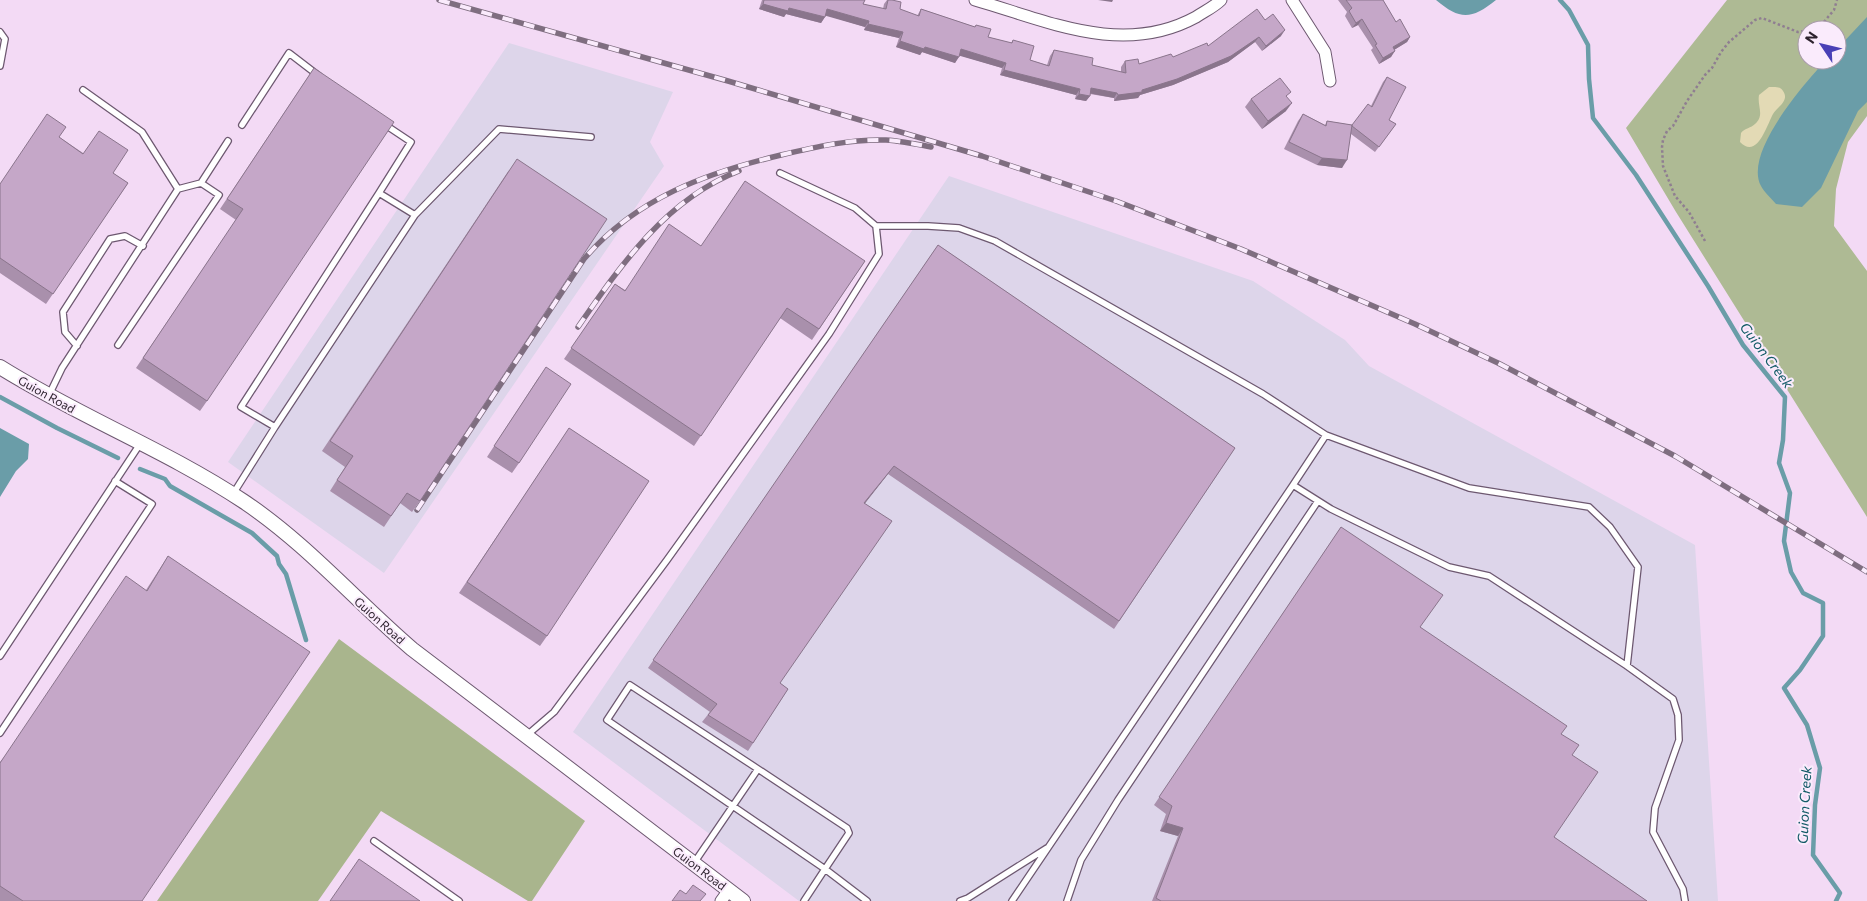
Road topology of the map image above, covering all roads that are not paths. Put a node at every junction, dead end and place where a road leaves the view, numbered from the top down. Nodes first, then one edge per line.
1 (975, 0) edge
2 (1221, 0) edge
3 (1292, 0) edge
4 (0, 32) edge
5 (0, 66) edge
6 (326, 81) edge
7 (1330, 81) dead end
8 (83, 90) dead end
9 (378, 120) edge
10 (242, 125) dead end
11 (591, 138) dead end
12 (228, 141) dead end
13 (780, 173) dead end
14 (201, 183) junction
15 (178, 189) junction
16 (379, 193) junction
17 (415, 215) junction
18 (876, 226) junction
19 (143, 246) junction
20 (118, 345) dead end
21 (77, 346) junction
22 (0, 367) edge
23 (49, 395) junction
24 (275, 427) junction
25 (1326, 435) junction
26 (140, 444) junction
27 (116, 481) junction
28 (1293, 485) junction
29 (233, 495) junction
30 (1318, 501) junction
31 (0, 656) edge
32 (1627, 666) junction
33 (0, 733) edge
34 (526, 736) junction
35 (758, 769) junction
36 (732, 805) junction
37 (374, 841) dead end
38 (1049, 846) junction
39 (694, 863) junction
40 (825, 869) junction
41 (725, 896) edge
42 (459, 901) edge
43 (744, 901) edge
44 (804, 901) edge
45 (866, 901) edge
46 (960, 901) edge
47 (1012, 901) edge
48 (1068, 901) edge
49 (1684, 901) edge

1 - 2 street
3 - 7 street
4 - 5 lane
6 - 10 lane
8 - 15 lane
9 - 16 lane
11 - 17 lane
12 - 14 lane
13 - 18 lane
14 - 15 lane
14 - 20 lane
15 - 19 lane
16 - 17 lane
16 - 24 lane
17 - 24 lane
18 - 25 lane
18 - 34 lane
19 - 21 lane
19 - 21 lane
21 - 23 lane
22 - 23 street, Guion Road
23 - 26 street, Guion Road
24 - 29 lane
25 - 28 lane
25 - 32 lane
26 - 27 lane
26 - 29 street, Guion Road
27 - 31 lane
27 - 33 lane
28 - 30 lane
28 - 38 lane
29 - 34 street, Guion Road
30 - 32 lane
30 - 48 lane
32 - 49 lane
34 - 39 street, Guion Road
35 - 36 lane
35 - 36 lane
35 - 40 lane
36 - 39 lane
36 - 40 lane
37 - 42 lane
38 - 46 lane
38 - 47 lane
39 - 41 street, Guion Road
40 - 44 lane
40 - 45 lane
41 - 43 street, Guion Road

